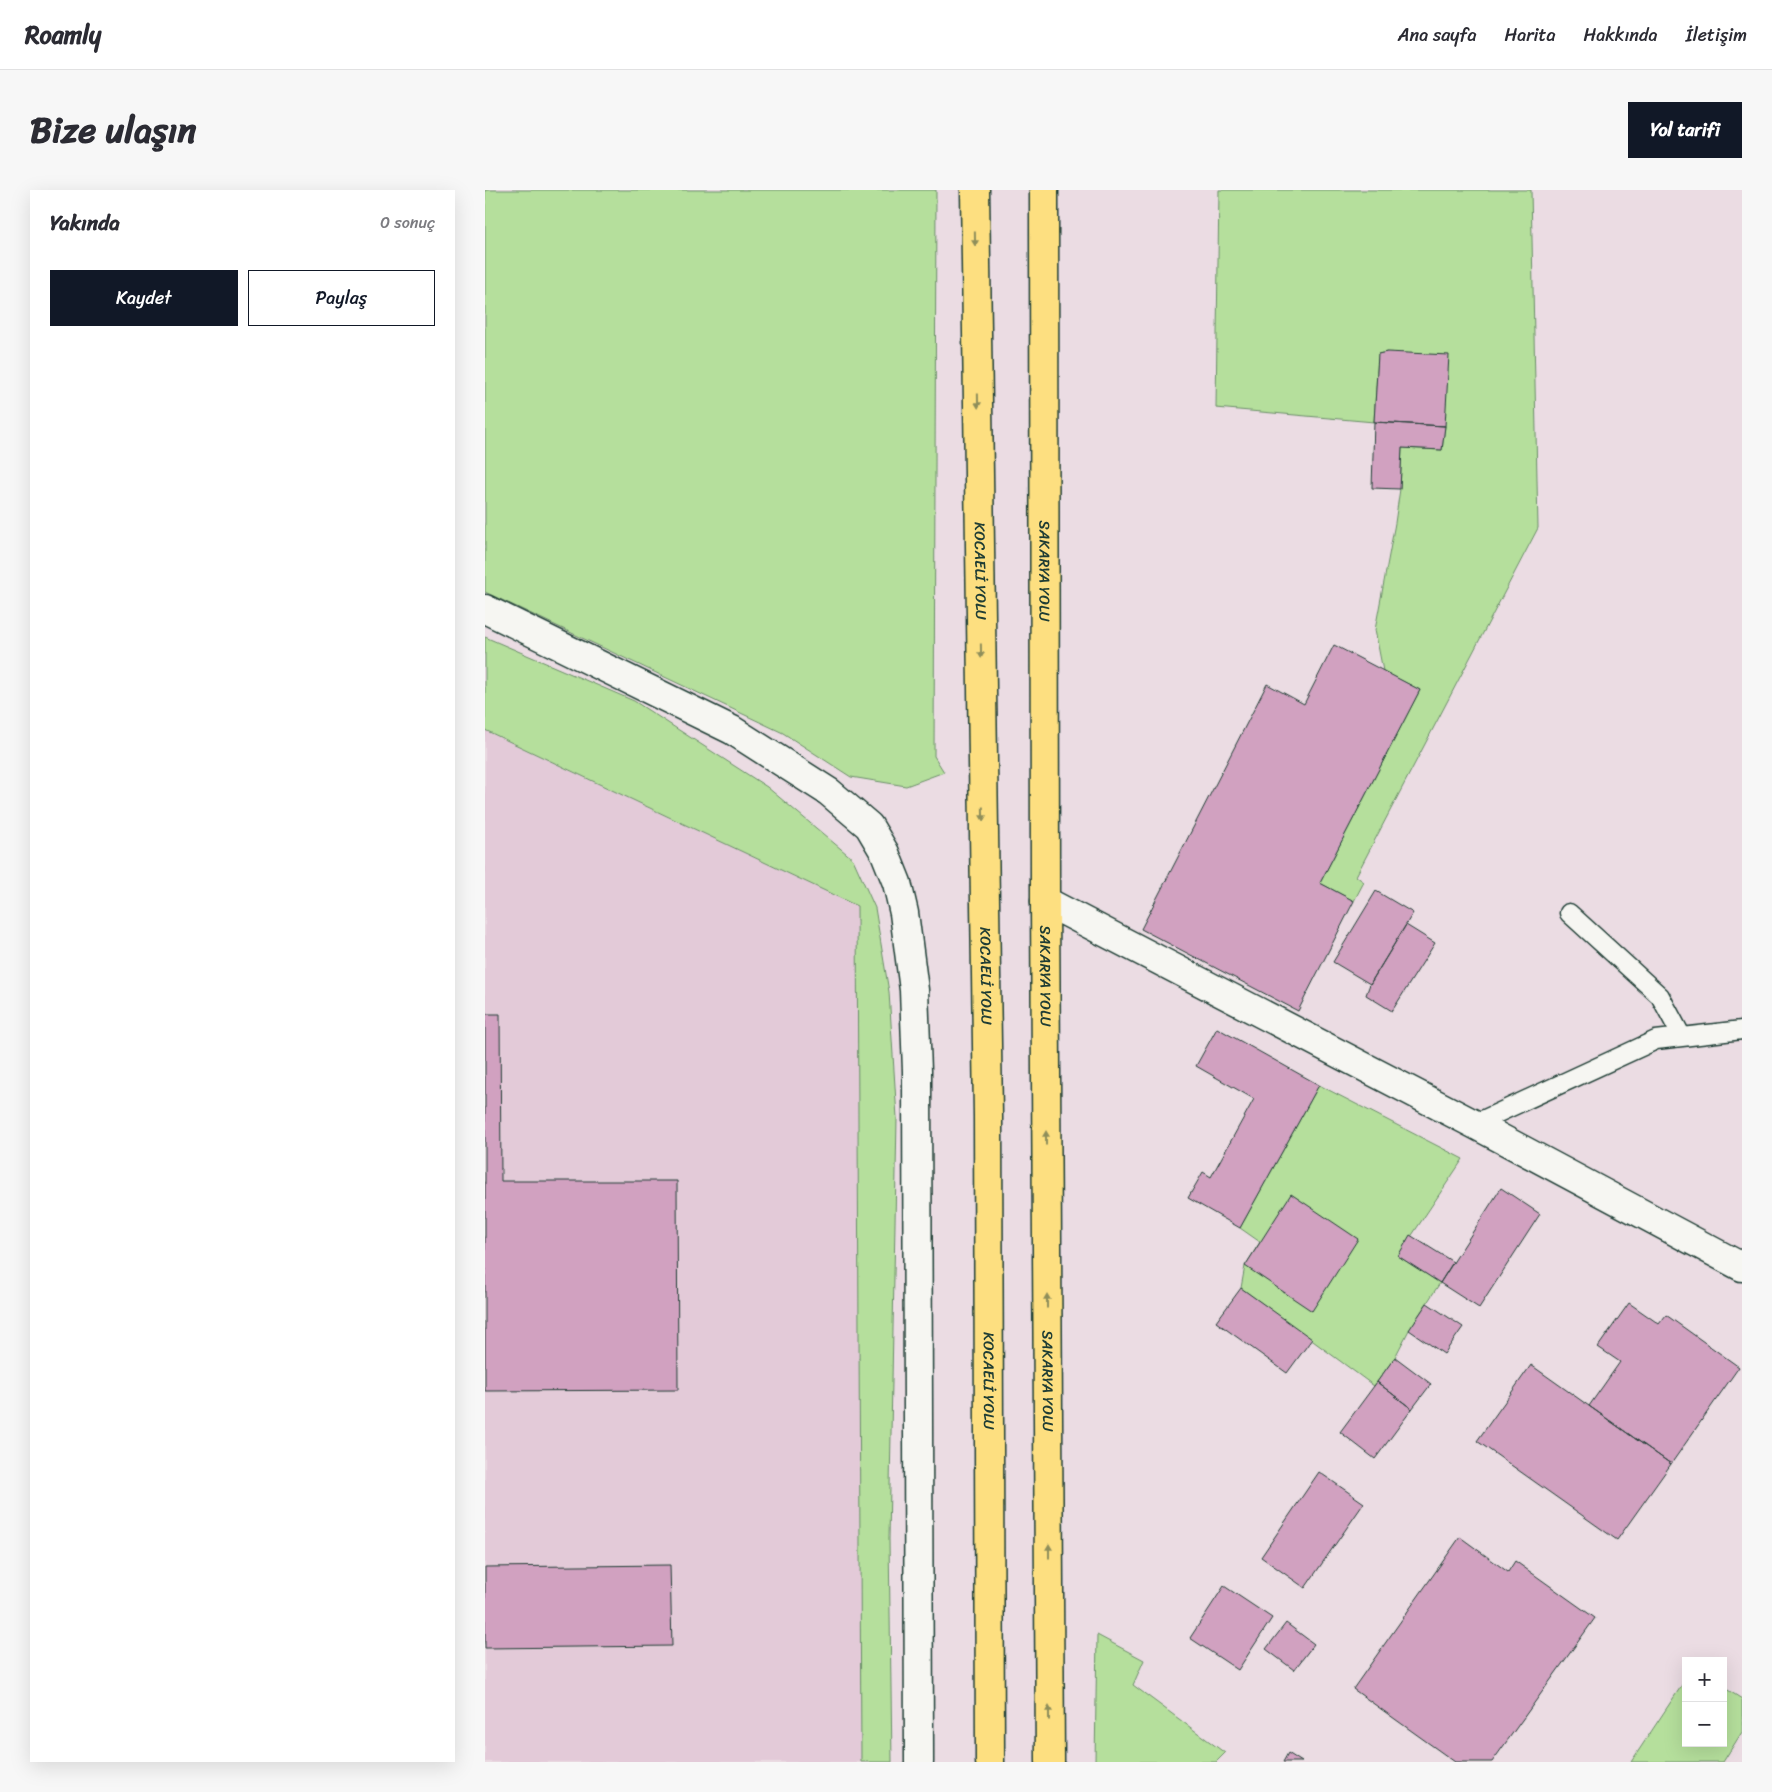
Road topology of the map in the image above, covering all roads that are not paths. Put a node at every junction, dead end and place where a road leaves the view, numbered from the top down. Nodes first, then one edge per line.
1 (975, 190) edge
2 (1044, 190) edge
3 (485, 609) edge
4 (1045, 901) junction
5 (1569, 913) dead end
6 (1742, 1030) edge
7 (1682, 1037) junction
8 (1474, 1124) junction
9 (1742, 1267) edge
10 (919, 1762) edge
11 (990, 1762) edge
12 (1050, 1762) edge

1 -> 11 highway, KOCAELİ YOLU
2 - 4 highway, SAKARYA YOLU
3 - 10 street
4 - 8 street
12 -> 4 highway, SAKARYA YOLU
5 - 7 lane
6 - 7 lane
7 - 8 lane
8 - 9 street

